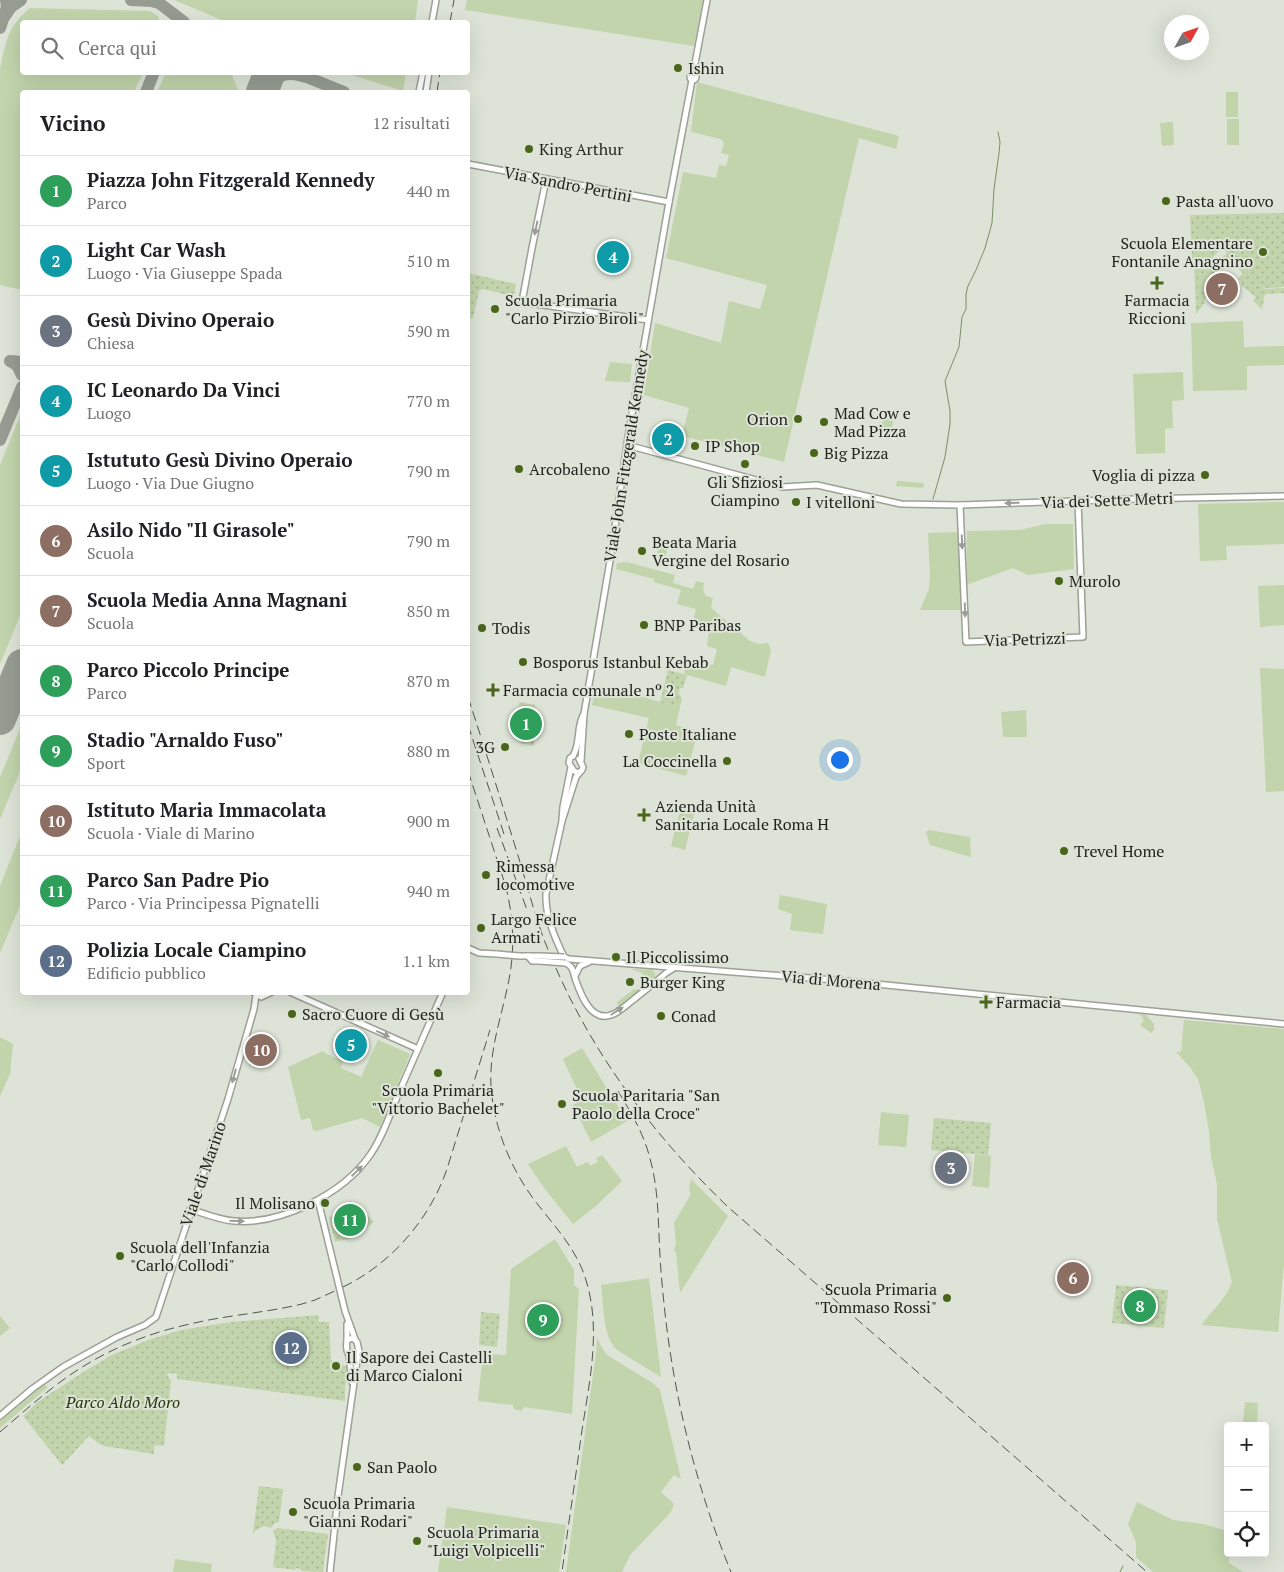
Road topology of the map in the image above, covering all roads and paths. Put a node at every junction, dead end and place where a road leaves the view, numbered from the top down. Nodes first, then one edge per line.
1 (436, 0) edge
2 (707, 0) edge
3 (432, 20) edge
4 (423, 75) edge
5 (429, 75) edge
6 (420, 90) edge
7 (426, 90) edge
8 (470, 164) edge
9 (546, 180) junction
10 (669, 202) junction
11 (648, 320) junction
12 (627, 444) junction
13 (1284, 496) edge
14 (1078, 501) junction
15 (960, 505) junction
16 (584, 714) junction
17 (573, 756) junction
18 (581, 761) junction
19 (571, 767) junction
20 (579, 773) junction
21 (562, 821) junction
22 (470, 949) edge
23 (564, 960) junction
24 (593, 962) junction
25 (653, 966) junction
26 (677, 968) junction
27 (575, 977) junction
28 (657, 981) junction
29 (254, 995) edge
30 (297, 995) edge
31 (442, 995) edge
32 (1284, 1024) edge
33 (418, 1049) junction
34 (318, 1200) junction
35 (190, 1209) junction
36 (345, 1311) junction
37 (355, 1339) junction
38 (347, 1340) junction
39 (358, 1354) junction
40 (349, 1355) junction
41 (351, 1400) junction
42 (0, 1416) edge
43 (330, 1572) edge

1 - 3 street
2 - 10 street, Viale John Fitzgerald Kennedy
4 - 6 street
5 - 7 street
8 - 9 street, Via Sandro Pertini
9 - 10 street, Via Sandro Pertini
9 -> 11 street
10 - 11 street, Viale John Fitzgerald Kennedy
11 - 12 street, Viale John Fitzgerald Kennedy
12 - 15 street, Via dei Sette Metri
12 - 16 street, Viale John Fitzgerald Kennedy
13 - 14 street, Via dei Sette Metri
14 -> 15 street, Via dei Sette Metri
15 -> 14 street, Via Petrizzi
16 - 17 street, Viale John Fitzgerald Kennedy
16 - 18 street, Viale John Fitzgerald Kennedy
17 - 18 street
17 - 19 street
18 - 20 street
19 - 20 street
19 - 21 street
20 - 21 street
21 - 23 street
22 - 23 street, Via di Morena, bridge
23 - 24 street, Via di Morena
23 - 27 street
24 - 25 street, Via di Morena
24 - 27 street
25 - 26 street, Via di Morena
25 - 28 street
26 - 28 street
26 - 32 street, Via di Morena
27 -> 28 street
29 -> 35 street, Viale di Marino
30 -> 33 street
31 - 33 street
34 -> 33 street
35 -> 34 street
34 - 36 street
35 - 42 street, Viale di Marino
36 - 37 street
36 - 38 street
37 - 38 street
37 - 39 street
38 - 40 street
39 - 40 street
39 - 41 street
40 - 41 street
41 - 43 street

